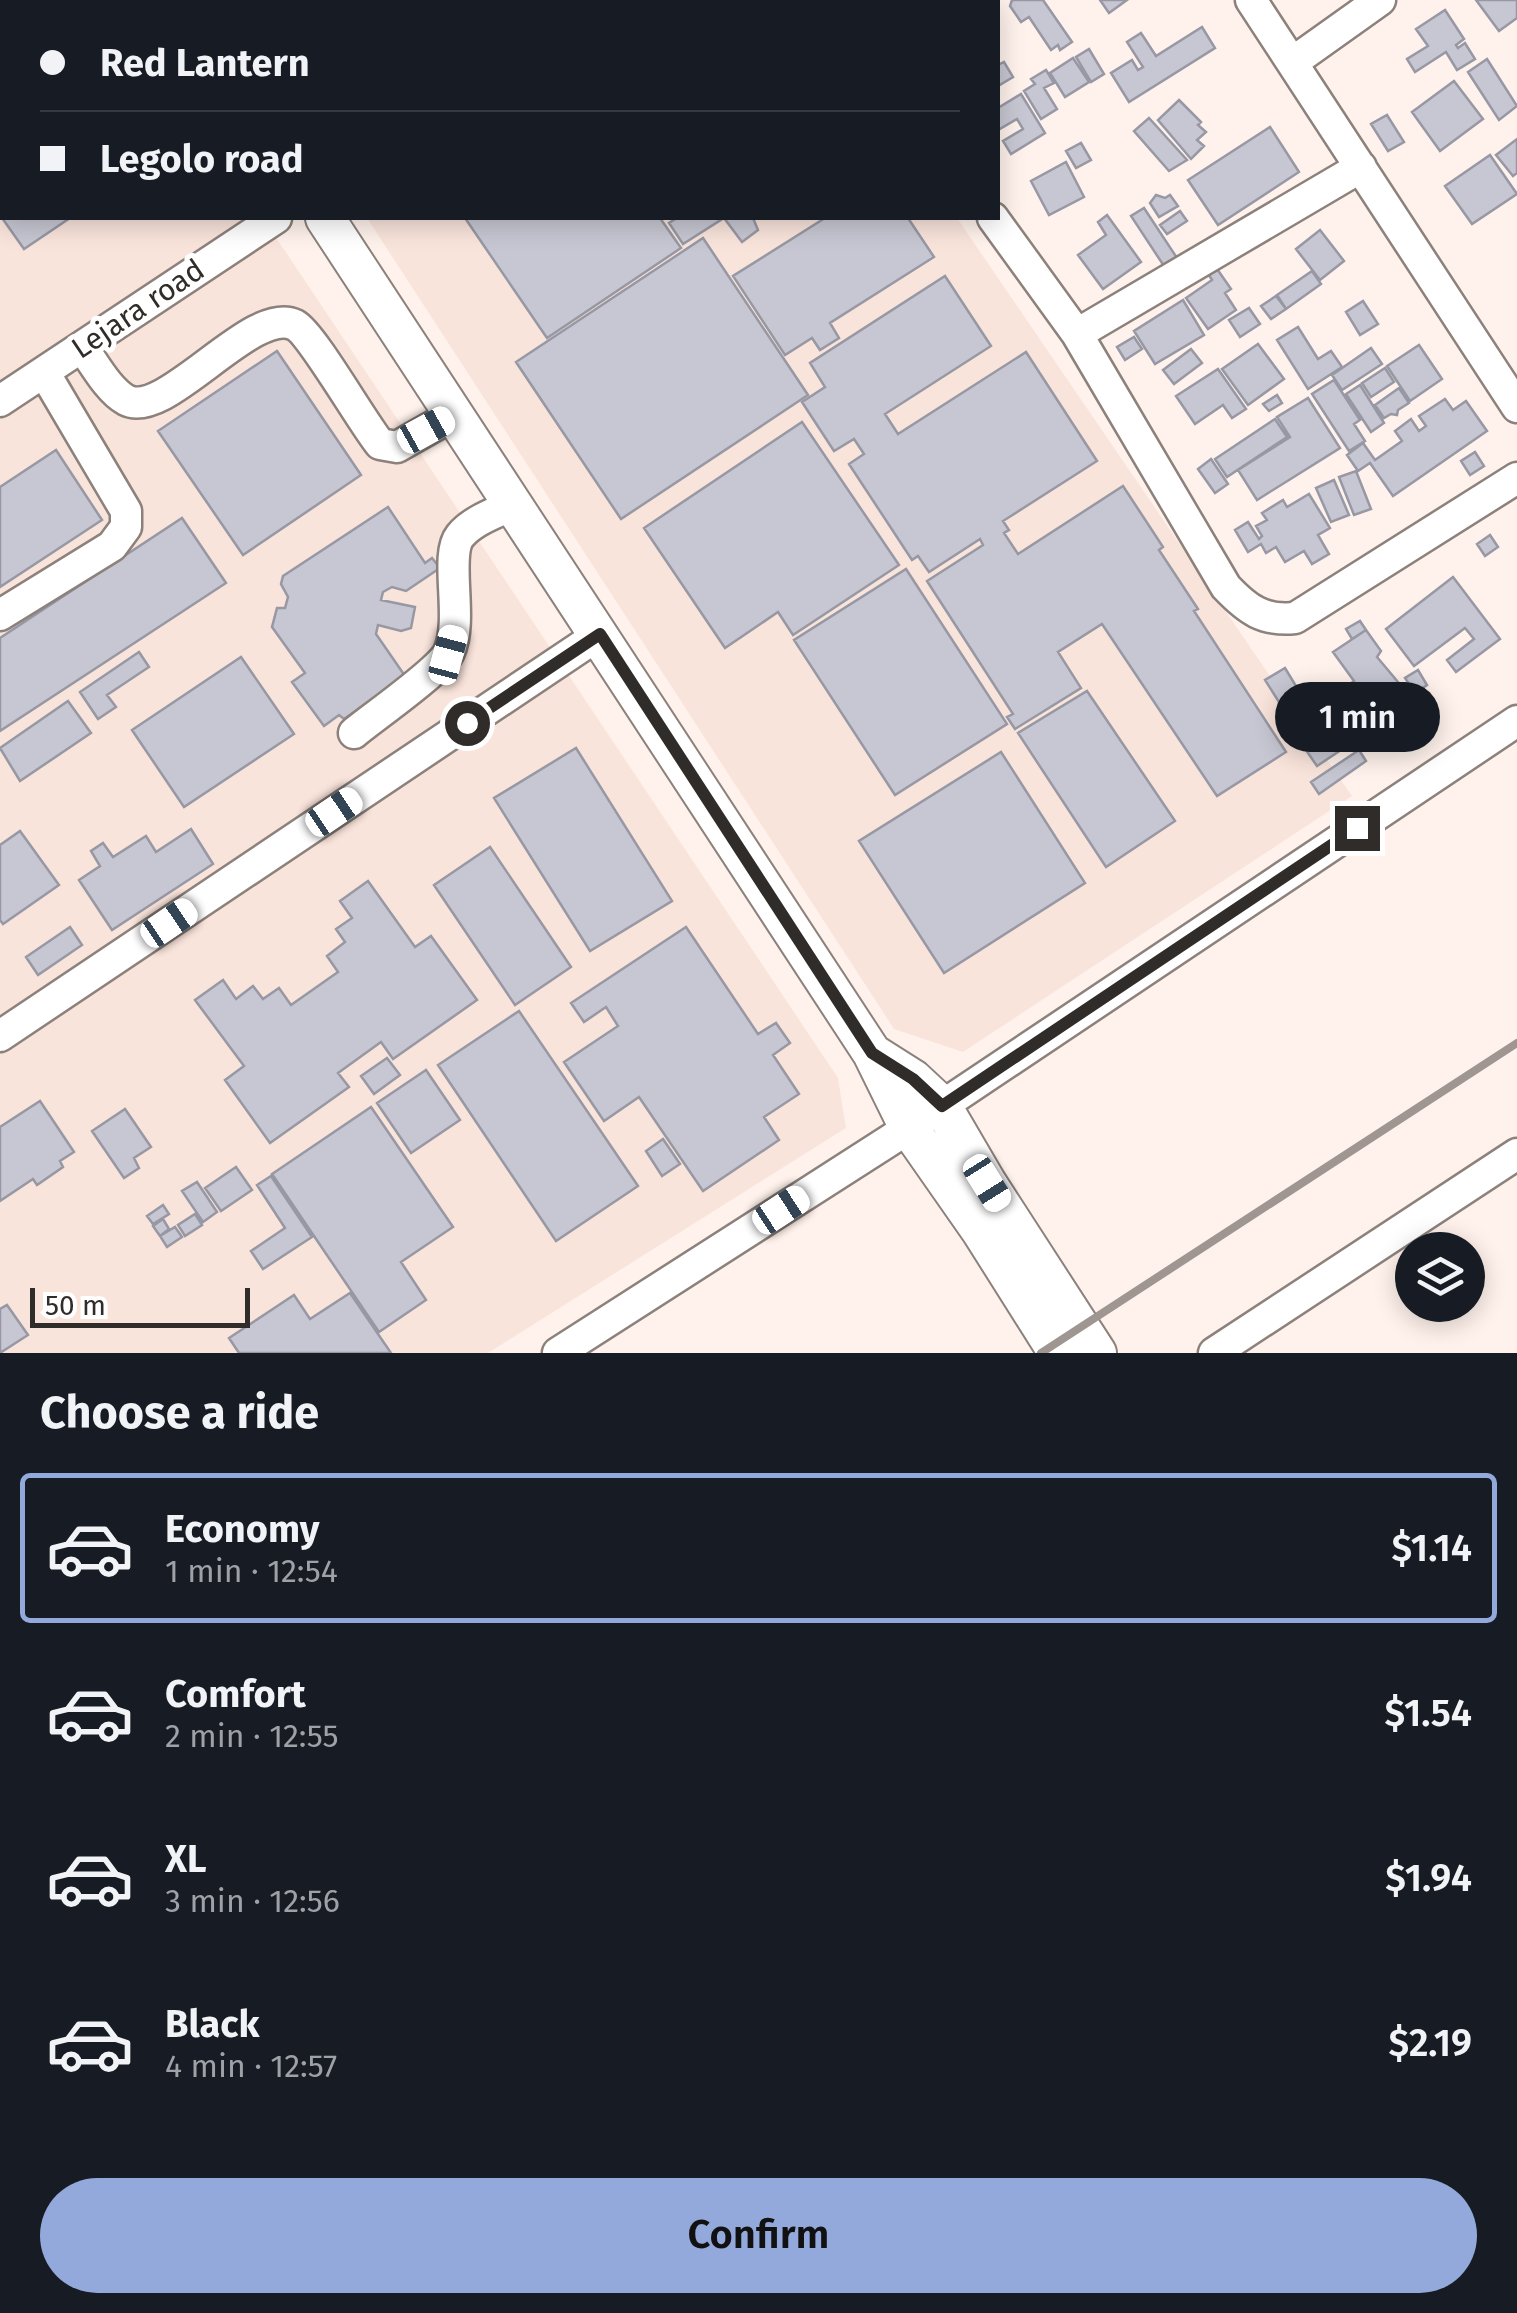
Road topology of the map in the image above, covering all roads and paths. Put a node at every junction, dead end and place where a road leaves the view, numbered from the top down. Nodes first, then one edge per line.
1 (1251, 0) edge
2 (1380, 0) edge
3 (1293, 62) junction
4 (1361, 168) junction
5 (273, 220) edge
6 (326, 220) edge
7 (994, 220) edge
8 (1077, 334) junction
9 (82, 347) junction
10 (44, 372) junction
11 (0, 401) edge
12 (1517, 407) edge
13 (455, 414) junction
14 (1517, 478) edge
15 (514, 504) junction
16 (0, 616) edge
17 (600, 634) junction
18 (1517, 721) edge
19 (354, 733) dead end
20 (1, 1033) edge
21 (872, 1053) junction
22 (942, 1106) junction
23 (909, 1128) junction
24 (1517, 1154) edge
25 (558, 1353) edge
26 (1058, 1353) edge
27 (1098, 1353) edge
28 (1214, 1353) edge

1 - 3 street
2 - 3 street
3 - 4 street
4 - 8 street
4 - 12 street
5 - 9 street, Lejara road
6 - 13 main road
7 - 8 street
8 - 14 street
9 - 10 street, Lejara road
9 - 13 street
10 - 11 street, Lejara road
10 - 16 street
13 - 15 main road
15 - 17 main road
15 - 19 street
17 - 20 street
17 - 21 main road
18 - 22 street
21 - 22 main road
21 - 23 main road
22 - 23 street
22 - 27 main road
23 - 25 street
23 - 26 main road
24 - 28 street

